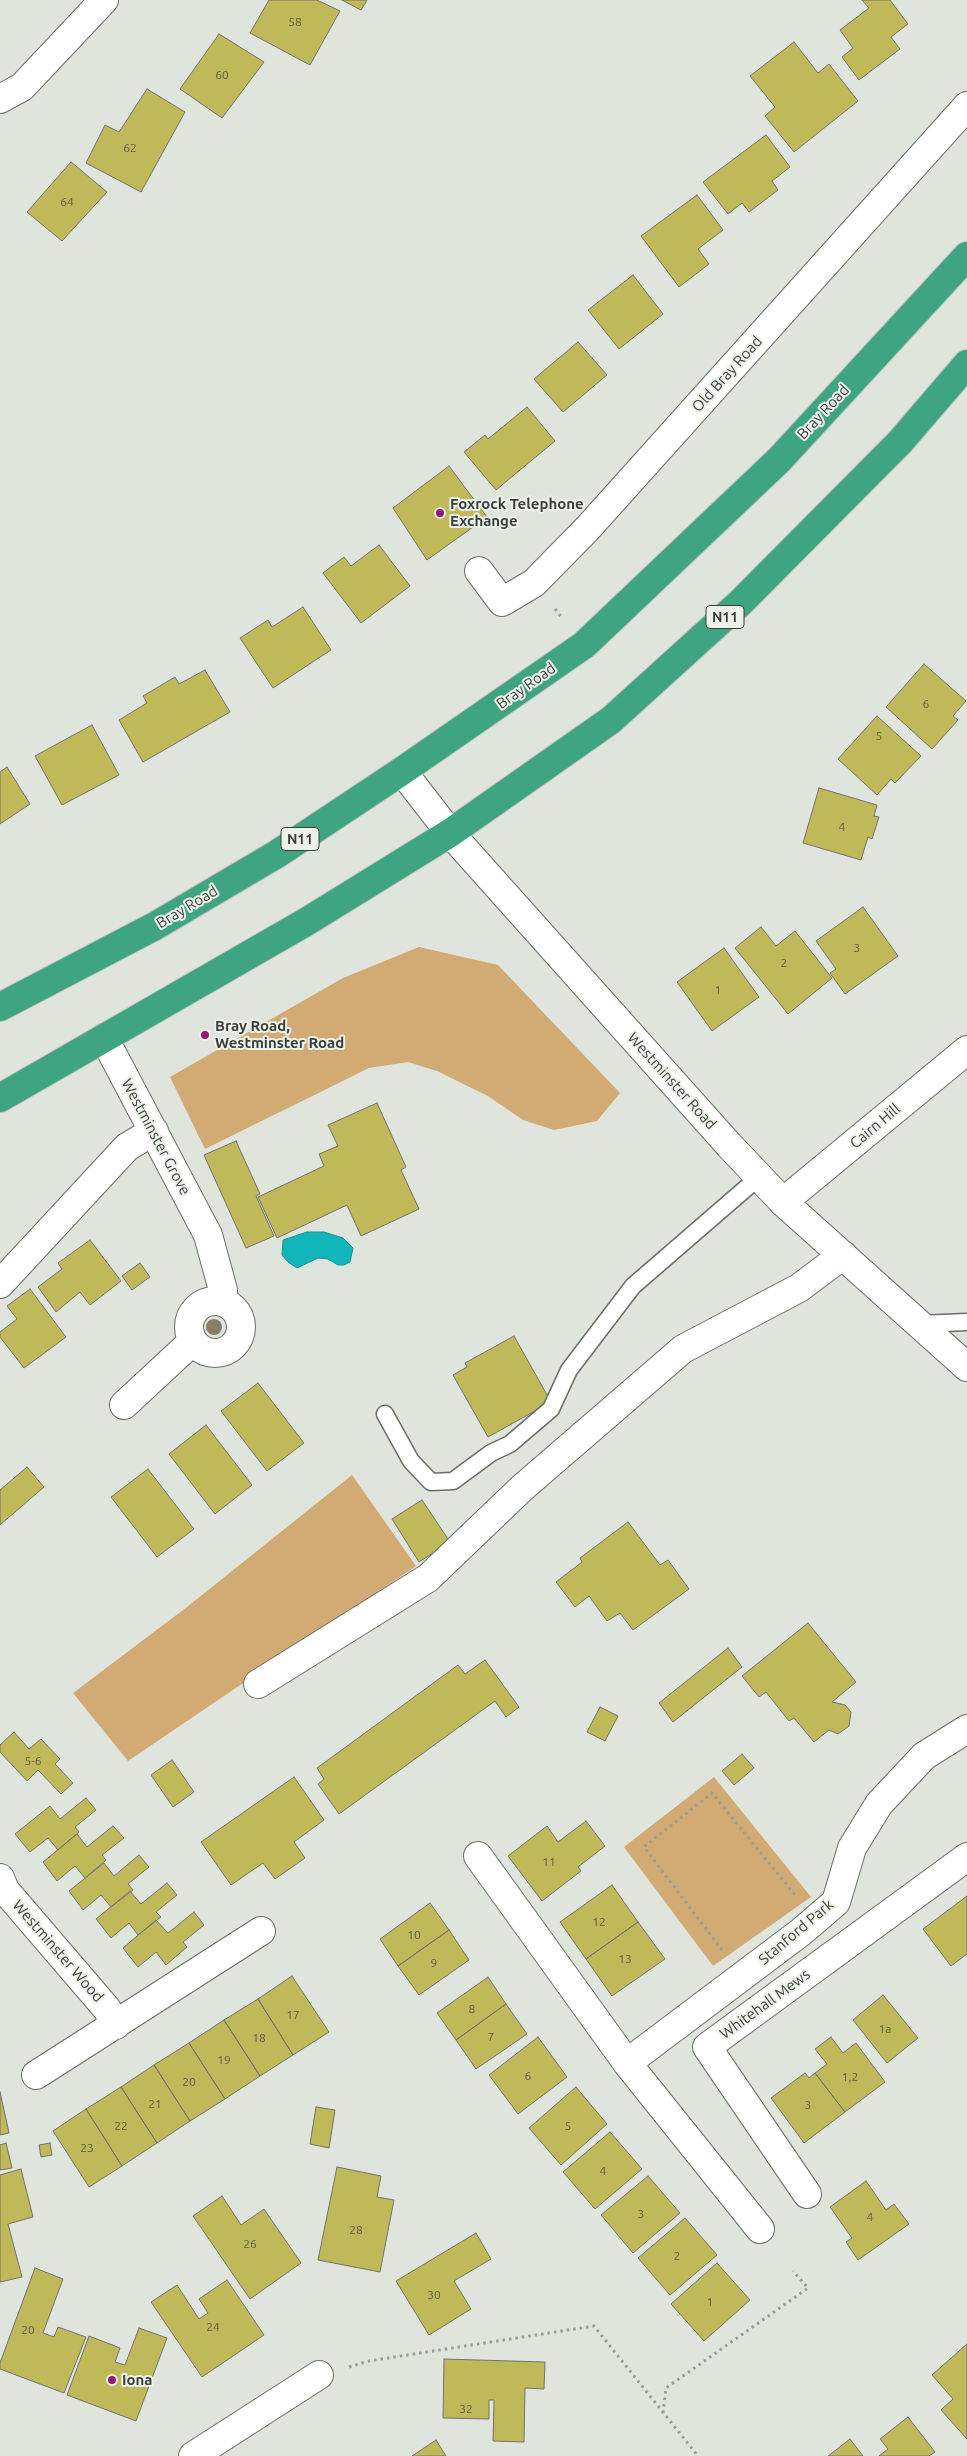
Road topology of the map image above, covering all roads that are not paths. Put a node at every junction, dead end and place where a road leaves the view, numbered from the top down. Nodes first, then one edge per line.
1 (104, 0) edge
2 (0, 99) edge
3 (967, 106) edge
4 (967, 256) edge
5 (967, 364) edge
6 (480, 571) dead end
7 (402, 771) junction
8 (450, 833) junction
9 (0, 1007) edge
10 (104, 1038) junction
11 (967, 1050) edge
12 (0, 1098) edge
13 (154, 1131) junction
14 (759, 1177) junction
15 (784, 1202) junction
16 (842, 1256) junction
17 (0, 1284) edge
18 (222, 1302) junction
19 (967, 1322) edge
20 (919, 1324) junction
21 (193, 1341) junction
22 (967, 1367) edge
23 (124, 1405) dead end
24 (385, 1414) dead end
25 (258, 1684) dead end
26 (967, 1729) edge
27 (478, 1856) dead end
28 (967, 1857) edge
29 (0, 1878) edge
30 (261, 1931) dead end
31 (116, 2025) junction
32 (627, 2064) junction
33 (36, 2075) dead end
34 (807, 2194) dead end
35 (760, 2230) dead end
36 (319, 2375) road end
37 (194, 2456) edge

1 - 2 street
3 - 6 street, Old Bray Road
4 - 7 highway, Bray Road / N11
5 - 8 highway, N11
7 - 8 street, Westminster Road
7 - 9 highway, Bray Road / N11
8 - 10 highway, N11
8 - 14 street, Westminster Road
10 - 12 highway, N11
10 - 13 street, Westminster Grove
11 - 15 street, Cairn Hill
13 - 17 street
13 - 18 street, Westminster Grove
14 - 15 street, Westminster Road
14 - 24 lane
15 - 16 street, Westminster Road
16 - 20 street, Westminster Road
16 - 25 street
18 - 21 street
18 - 21 street
19 - 20 lane
20 - 22 street, Westminster Road
21 - 23 street
26 - 32 street, Stanford Park
27 - 32 street
28 - 34 street, Whitehall Mews
29 - 31 street, Westminster Wood
30 - 31 street
31 - 33 street
32 - 35 street
36 - 37 street

